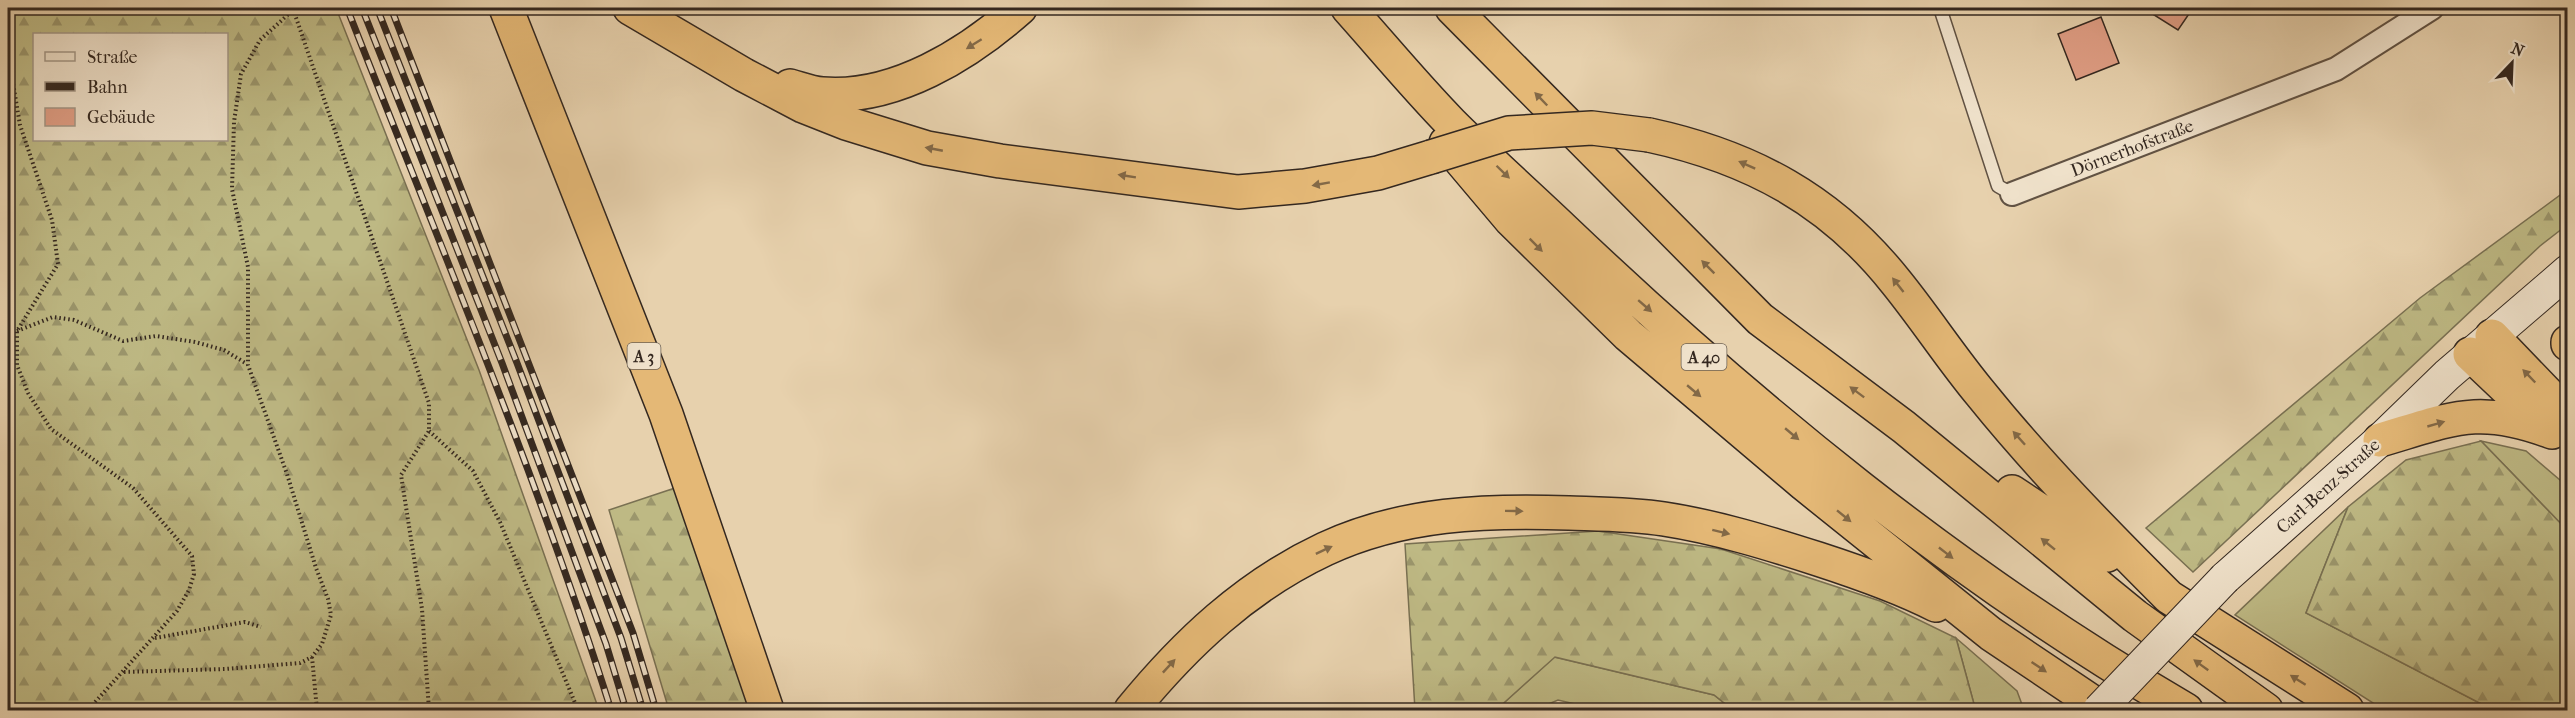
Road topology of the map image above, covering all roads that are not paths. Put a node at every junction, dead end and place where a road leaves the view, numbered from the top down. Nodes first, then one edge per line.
1 (506, 8) edge
2 (527, 8) edge
3 (630, 8) edge
4 (1020, 8) edge
5 (1336, 8) edge
6 (1348, 8) edge
7 (1452, 8) edge
8 (1940, 8) edge
9 (2432, 8) edge
10 (846, 109) junction
11 (2012, 194) joint
12 (2568, 271) edge
13 (2481, 345) junction
14 (1904, 427) junction
15 (2562, 432) edge
16 (2380, 440) junction
17 (2169, 597) junction
18 (1991, 634) junction
19 (767, 711) edge
20 (786, 711) edge
21 (1131, 711) edge
22 (2099, 711) edge
23 (2104, 711) edge
24 (2186, 711) edge
25 (2266, 711) edge
26 (2348, 711) edge

1 - 19 highway, A 3
2 - 20 highway, A 3
3 - 10 highway
4 -> 10 highway
5 -> 18 highway
6 -> 24 highway, A 40
14 -> 7 highway
8 - 11 lane, Dörnerhofstraße
9 - 11 street, Dörnerhofstraße
17 -> 10 highway, bridge
12 - 13 main road, Carl-Benz-Straße
13 - 15 highway
13 - 16 main road, Carl-Benz-Straße
14 - 17 highway
25 -> 14 highway
16 -> 15 highway
16 - 22 main road, Carl-Benz-Straße, bridge
26 -> 17 highway
21 -> 18 highway
18 -> 23 highway

